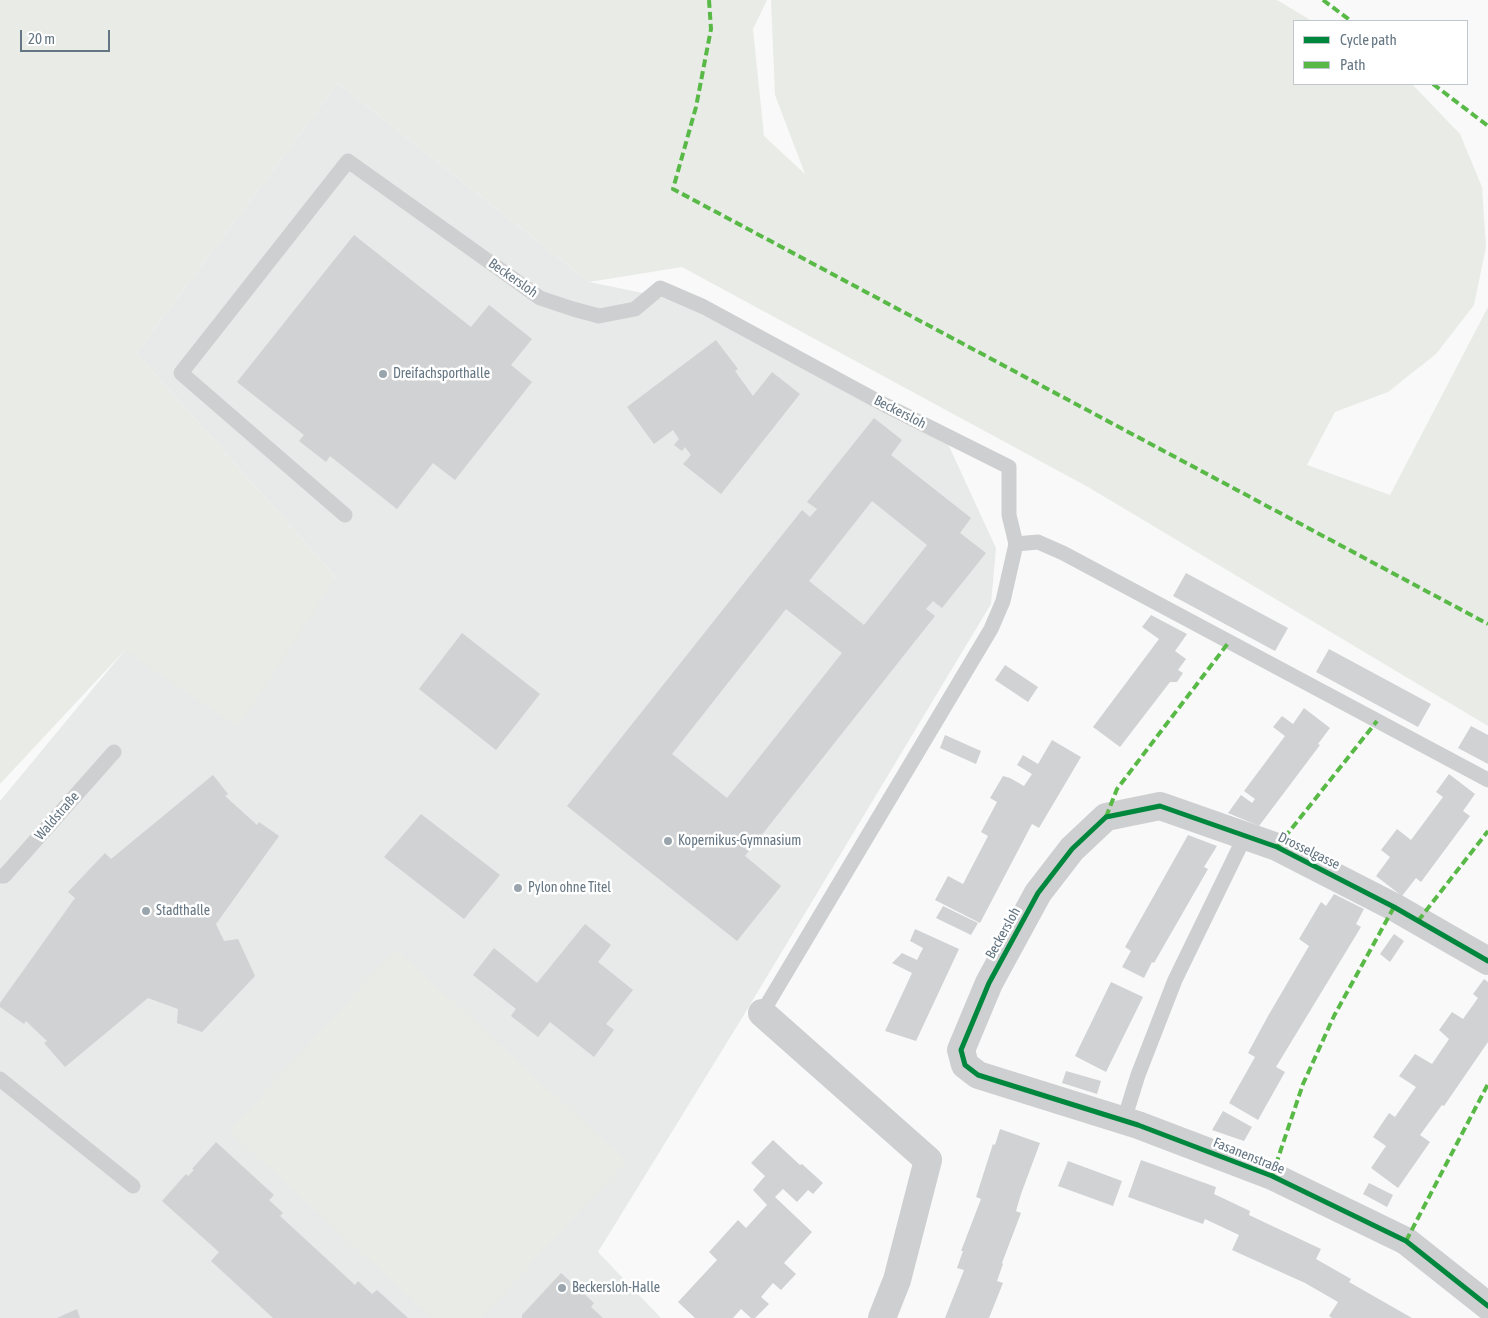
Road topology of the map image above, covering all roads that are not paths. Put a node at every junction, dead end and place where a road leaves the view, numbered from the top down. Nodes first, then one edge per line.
1 (345, 515) dead end
2 (1016, 544) junction
3 (114, 752) dead end
4 (1488, 780) edge
5 (1106, 817) joint
6 (1245, 836) junction
7 (0, 876) edge
8 (1488, 961) edge
9 (762, 1013) joint
10 (978, 1075) joint
11 (0, 1080) edge
12 (1124, 1120) junction
13 (132, 1186) dead end
14 (1488, 1306) edge
15 (882, 1318) edge

1 - 2 lane, Beckersloh
2 - 4 lane
2 - 9 lane, Beckersloh
3 - 7 lane, Waldstraße
5 - 6 street, Drosselgasse
5 - 10 street, Beckersloh
6 - 8 street, Drosselgasse
6 - 12 lane
9 - 15 street, Beckersloh
10 - 12 street, Fasanenstraße
11 - 13 lane
12 - 14 street, Fasanenstraße

